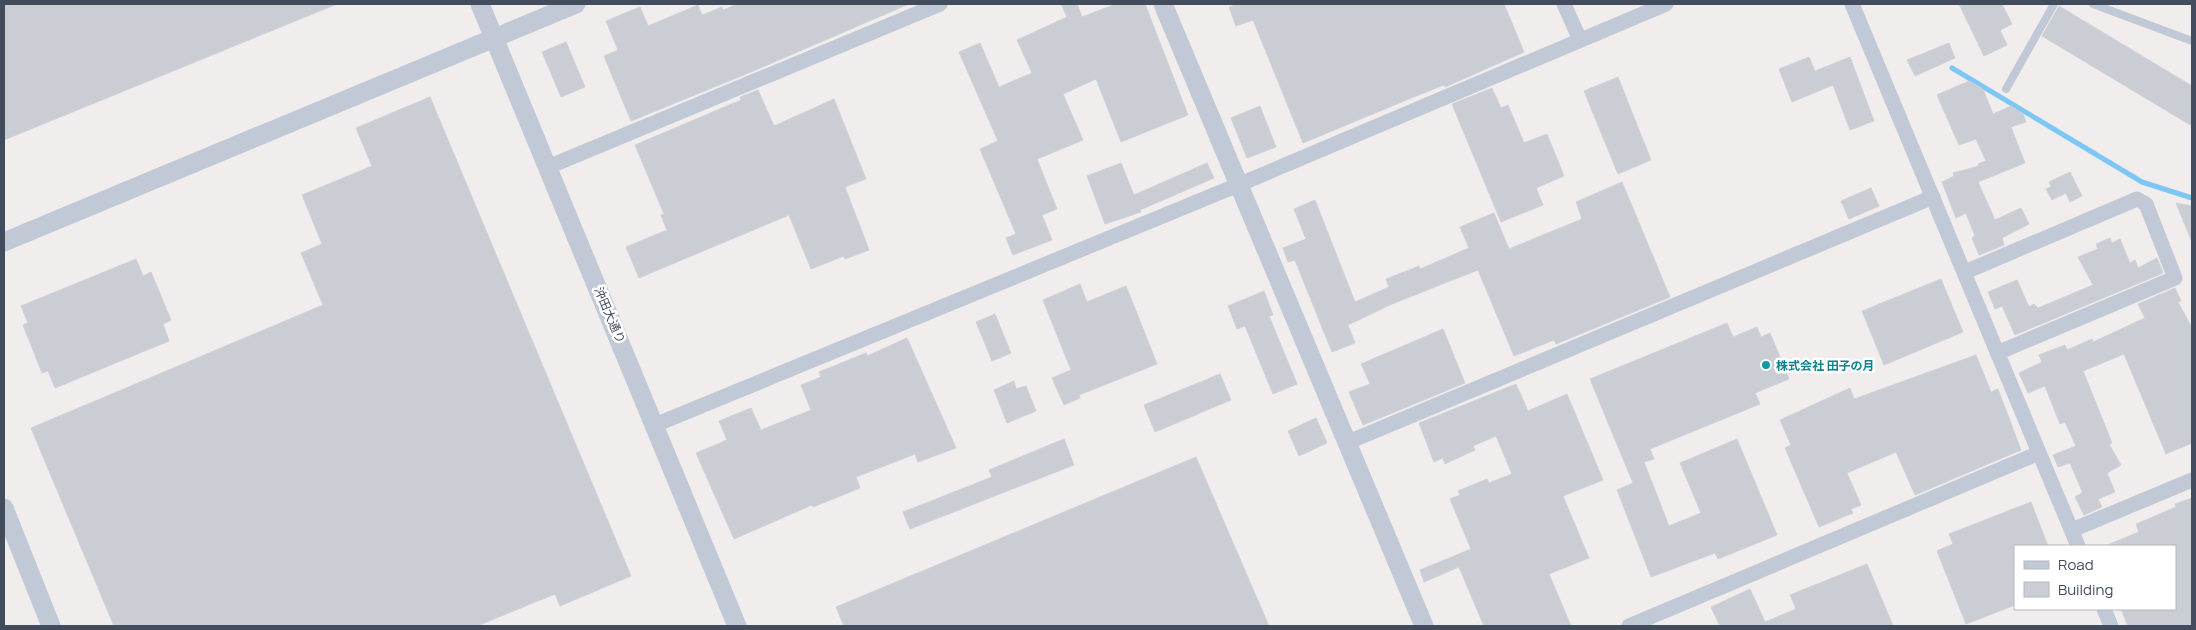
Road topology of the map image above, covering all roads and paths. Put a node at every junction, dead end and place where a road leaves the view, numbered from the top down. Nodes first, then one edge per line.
1 (480, 4) edge
2 (576, 4) edge
3 (940, 4) edge
4 (1163, 4) edge
5 (1564, 4) edge
6 (1666, 4) edge
7 (1852, 4) edge
8 (2054, 4) edge
9 (2093, 4) edge
10 (494, 38) junction
11 (1580, 40) junction
12 (2192, 41) edge
13 (2006, 89) dead end
14 (548, 167) junction
15 (1238, 185) junction
16 (1933, 197) junction
17 (4, 242) edge
18 (1965, 272) junction
19 (1997, 353) junction
20 (655, 424) junction
21 (1346, 443) junction
22 (2039, 453) junction
23 (2192, 480) edge
24 (4, 508) edge
25 (2072, 530) junction
26 (2078, 545) edge
27 (2104, 610) edge
28 (51, 626) edge
29 (738, 626) edge
30 (1424, 626) edge
31 (1629, 626) edge
32 (2111, 626) edge

1 - 10 street, 沖田大通り
2 - 10 street
3 - 14 street
4 - 15 street
5 - 11 street
6 - 11 street
7 - 16 street
8 - 13 lane
9 - 12 lane
10 - 14 street, 沖田大通り
10 - 17 street
11 - 15 street
14 - 20 street, 沖田大通り
15 - 20 street
15 - 21 street
16 - 18 street
16 - 21 street
18 - 19 street
18 - 19 street
19 - 22 street
20 - 29 street, 沖田大通り
21 - 30 street
22 - 25 street
22 - 31 street
23 - 25 street
24 - 28 street
25 - 26 street
27 - 32 street

